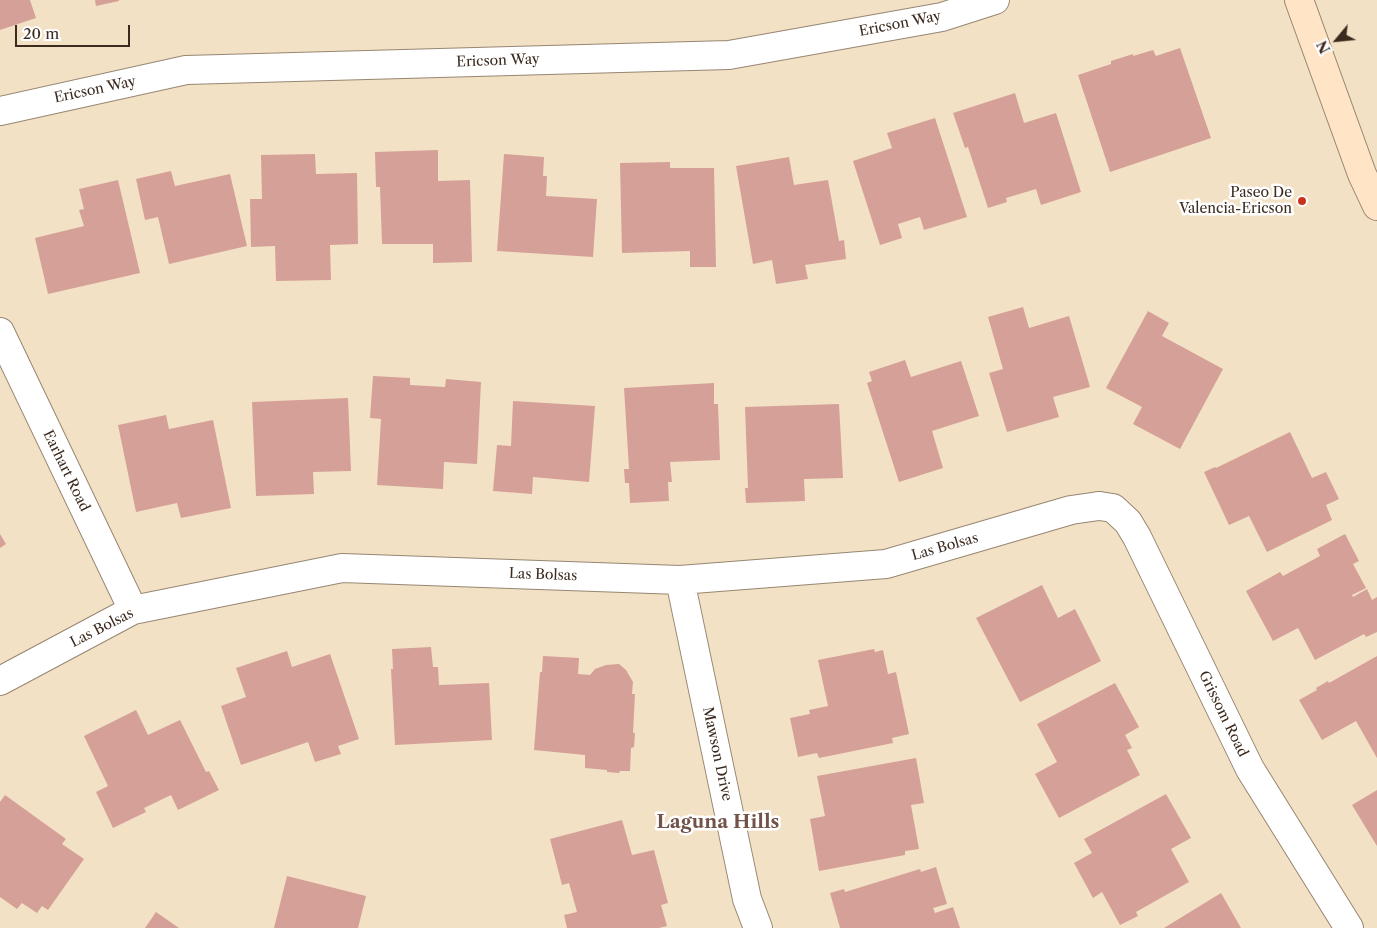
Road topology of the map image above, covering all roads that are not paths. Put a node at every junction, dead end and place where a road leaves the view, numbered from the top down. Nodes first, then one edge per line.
1 (995, 0) edge
2 (1299, 0) edge
3 (940, 8) edge
4 (0, 111) edge
5 (1377, 206) edge
6 (0, 332) edge
7 (1099, 506) joint
8 (680, 580) junction
9 (133, 610) junction
10 (0, 681) edge
11 (758, 928) edge
12 (1349, 928) edge

1 - 3 street, Ericson Way
2 - 5 main road
3 - 4 street, Ericson Way
6 - 9 street, Earhart Road
7 - 8 street, Las Bolsas
7 - 12 street, Grissom Road
8 - 9 street, Las Bolsas
8 - 11 street, Mawson Drive
9 - 10 street, Las Bolsas

